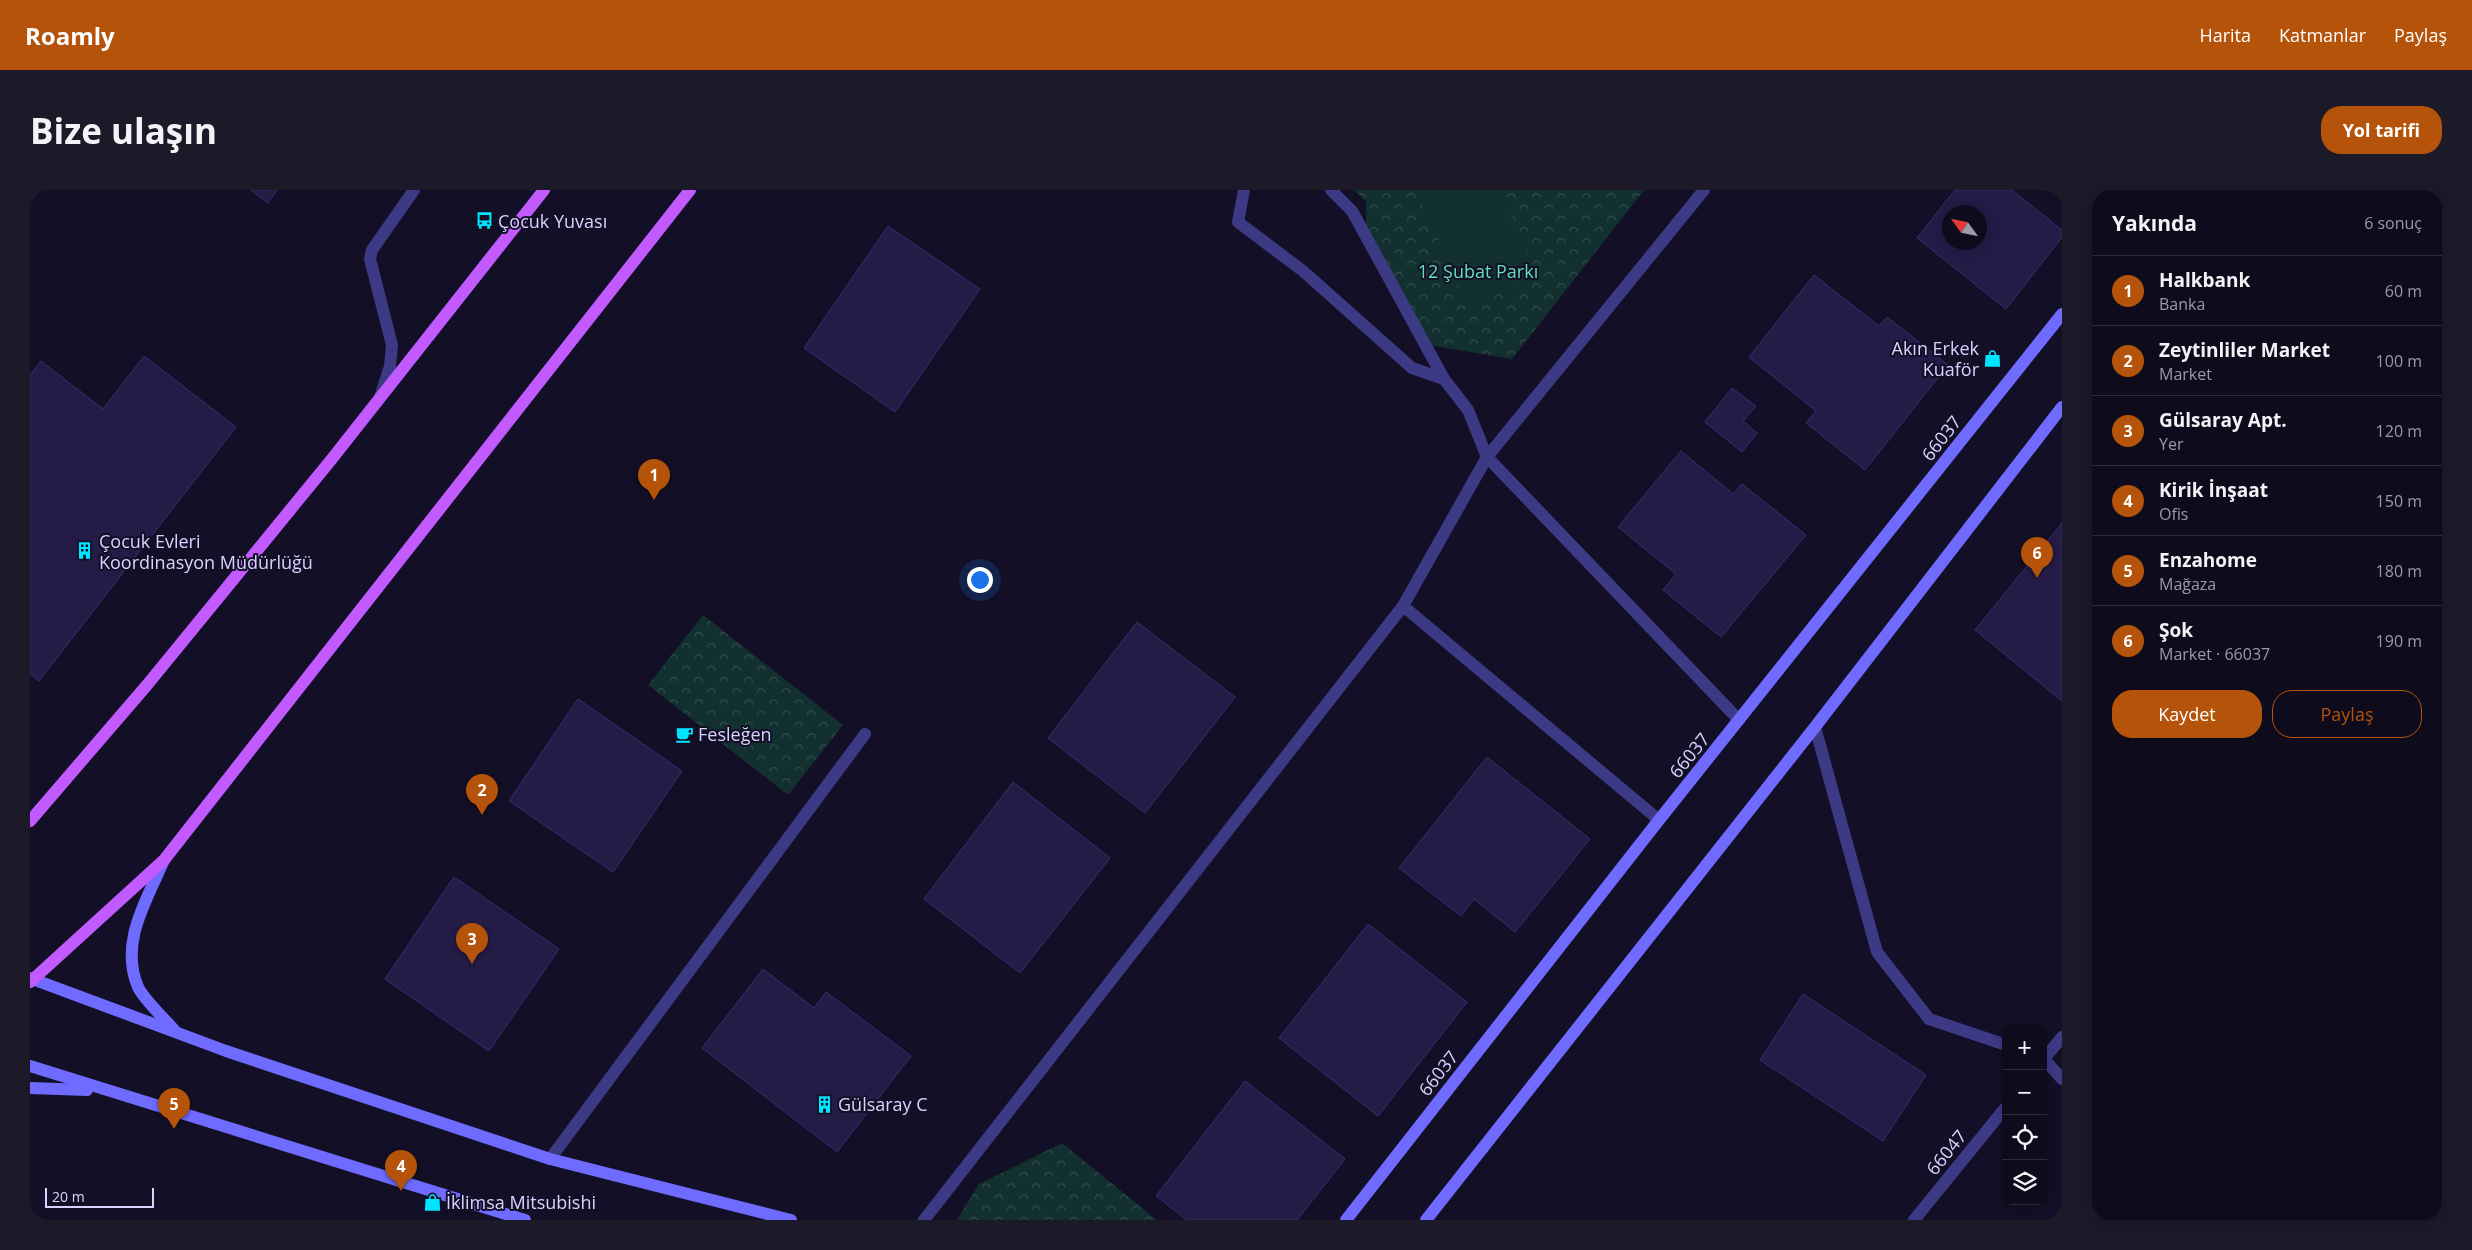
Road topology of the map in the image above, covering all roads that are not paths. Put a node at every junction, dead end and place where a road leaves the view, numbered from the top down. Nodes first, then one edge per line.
1 (414, 190) edge
2 (544, 190) edge
3 (690, 190) edge
4 (1244, 190) edge
5 (1331, 190) edge
6 (1704, 190) edge
7 (2062, 314) edge
8 (1444, 379) junction
9 (380, 399) junction
10 (2062, 407) edge
11 (1487, 457) junction
12 (1402, 606) junction
13 (1739, 720) junction
14 (1815, 727) junction
15 (865, 734) dead end
16 (60, 787) junction
17 (30, 810) edge
18 (1658, 820) junction
19 (30, 821) edge
20 (164, 860) junction
21 (31, 980) edge
22 (177, 1033) junction
23 (2062, 1037) edge
24 (2002, 1044) edge
25 (2047, 1055) edge
26 (2047, 1062) edge
27 (30, 1066) edge
28 (2062, 1079) edge
29 (30, 1088) edge
30 (104, 1091) junction
31 (2002, 1112) edge
32 (550, 1160) junction
33 (525, 1220) edge
34 (791, 1220) edge
35 (924, 1220) edge
36 (1346, 1220) edge
37 (1426, 1220) edge
38 (1914, 1220) edge

1 - 9 street
2 - 9 main road
3 - 20 main road
4 - 8 street
5 - 8 street
6 - 11 street
7 - 13 street, 66037
8 - 11 street
9 - 16 main road
10 - 14 street
11 - 12 street
11 - 13 street
12 - 18 street
12 - 35 street
13 - 18 street, 66037
14 - 24 street
14 - 37 street
15 - 32 street
16 - 17 street
16 - 19 main road
18 - 36 street, 66037
20 - 21 main road
20 - 22 street
21 - 22 street
22 - 32 street
23 - 25 street
26 - 28 street
27 - 30 street
29 - 30 street
30 - 33 street
31 - 38 street, 66047
32 - 34 street

